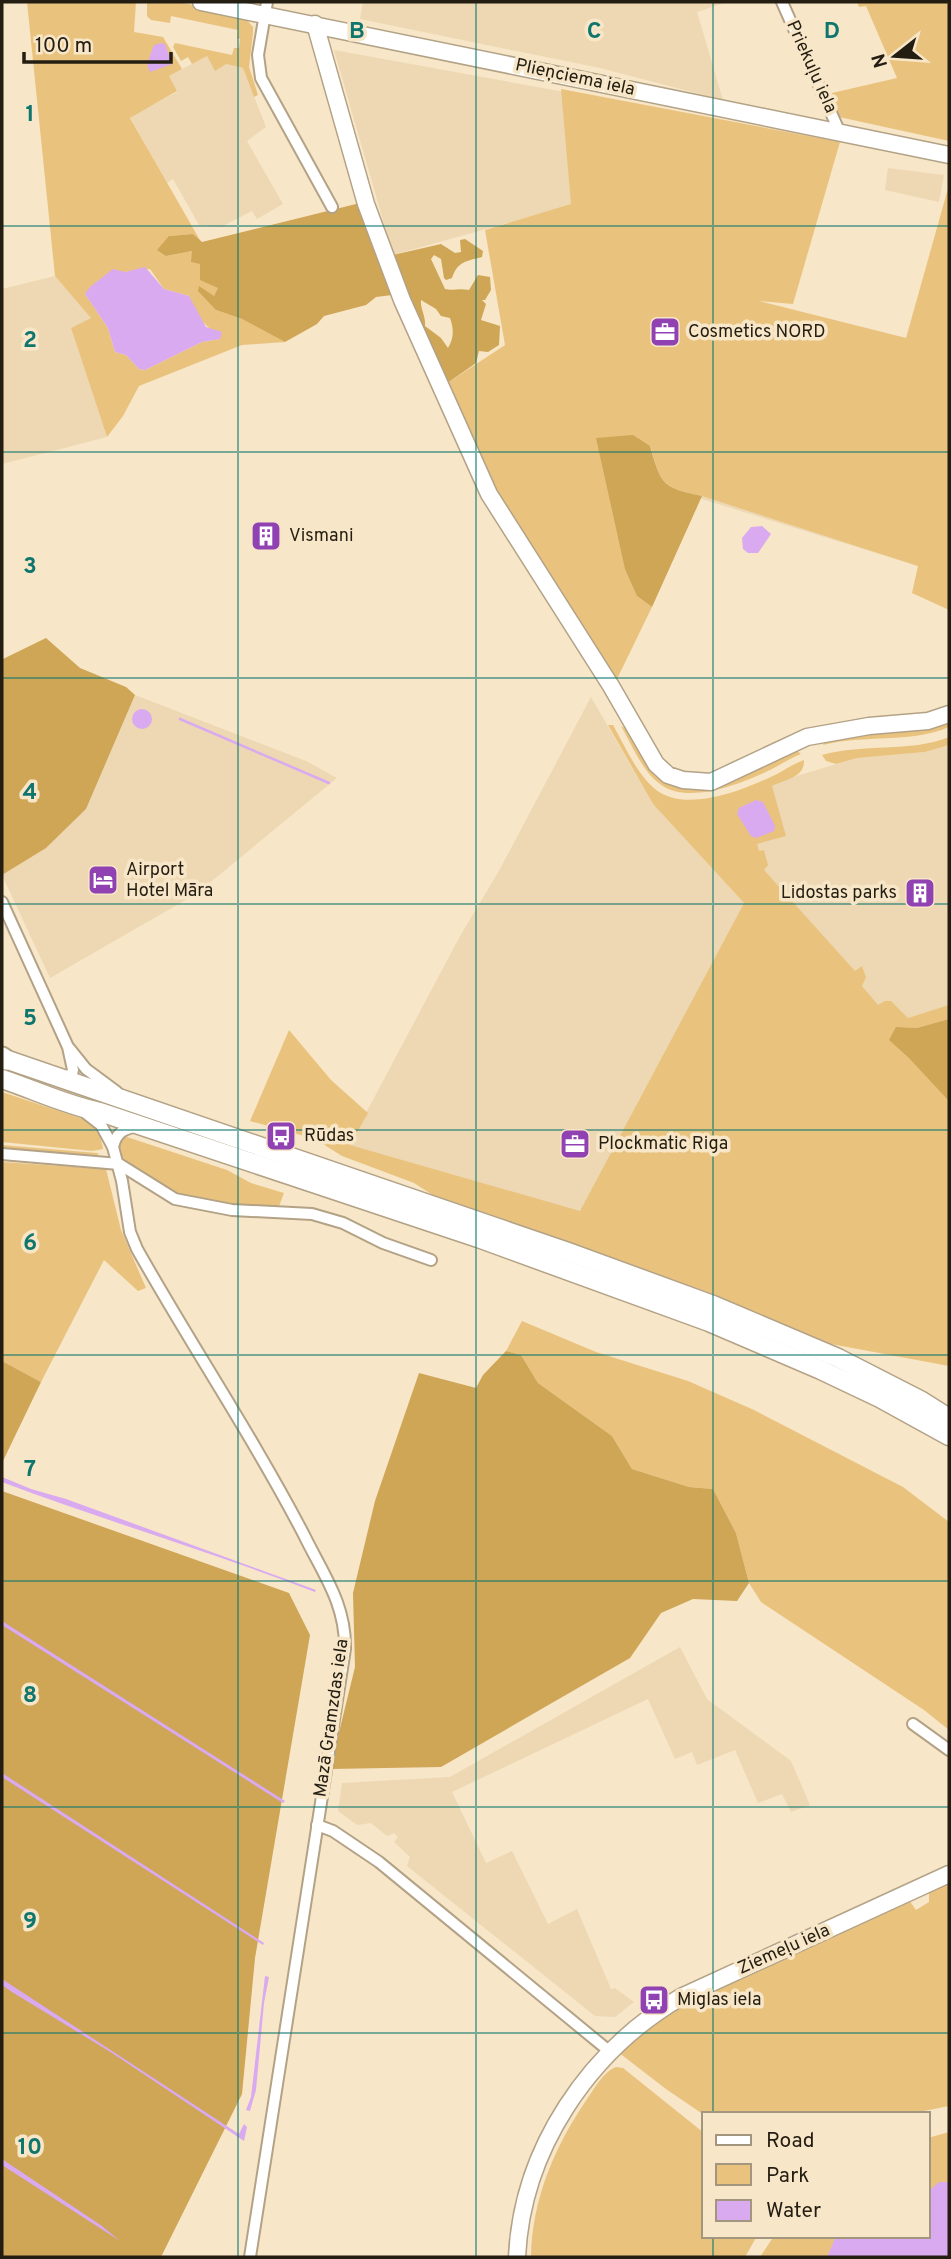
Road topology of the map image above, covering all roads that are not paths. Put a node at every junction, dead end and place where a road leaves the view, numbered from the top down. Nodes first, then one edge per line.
1 (201, 2) edge
2 (782, 2) edge
3 (266, 8) edge
4 (315, 24) junction
5 (840, 133) junction
6 (949, 155) edge
7 (331, 207) dead end
8 (949, 714) edge
9 (2, 902) edge
10 (68, 1047) junction
11 (3, 1058) edge
12 (62, 1078) junction
13 (2, 1079) edge
14 (132, 1103) junction
15 (78, 1107) junction
16 (140, 1125) junction
17 (113, 1147) junction
18 (2, 1154) edge
19 (119, 1164) junction
20 (432, 1260) dead end
21 (949, 1418) edge
22 (949, 1436) edge
23 (913, 1724) dead end
24 (949, 1750) edge
25 (317, 1825) junction
26 (949, 1874) edge
27 (609, 2051) junction
28 (250, 2257) edge
29 (517, 2257) edge

1 - 3 street, Plieņciema iela
2 - 5 street, Priekuļu iela
3 - 4 street, Plieņciema iela
3 - 7 street
4 - 5 street, Plieņciema iela
4 - 8 street
5 - 6 street, Plieņciema iela
9 - 10 street
10 - 12 street
10 - 14 street
11 - 12 main road
12 - 14 main road
13 - 15 main road
14 - 21 main road
15 - 16 main road
15 - 17 street, Mazā Gramzdas iela
16 - 17 street
16 - 22 main road
17 - 19 street, Mazā Gramzdas iela
18 - 19 street
19 - 20 street
19 - 25 street, Mazā Gramzdas iela
23 - 24 street
25 - 27 street
25 - 28 street, Mazā Gramzdas iela
26 - 27 street, Ziemeļu iela
27 - 29 street, Ziemeļu iela

